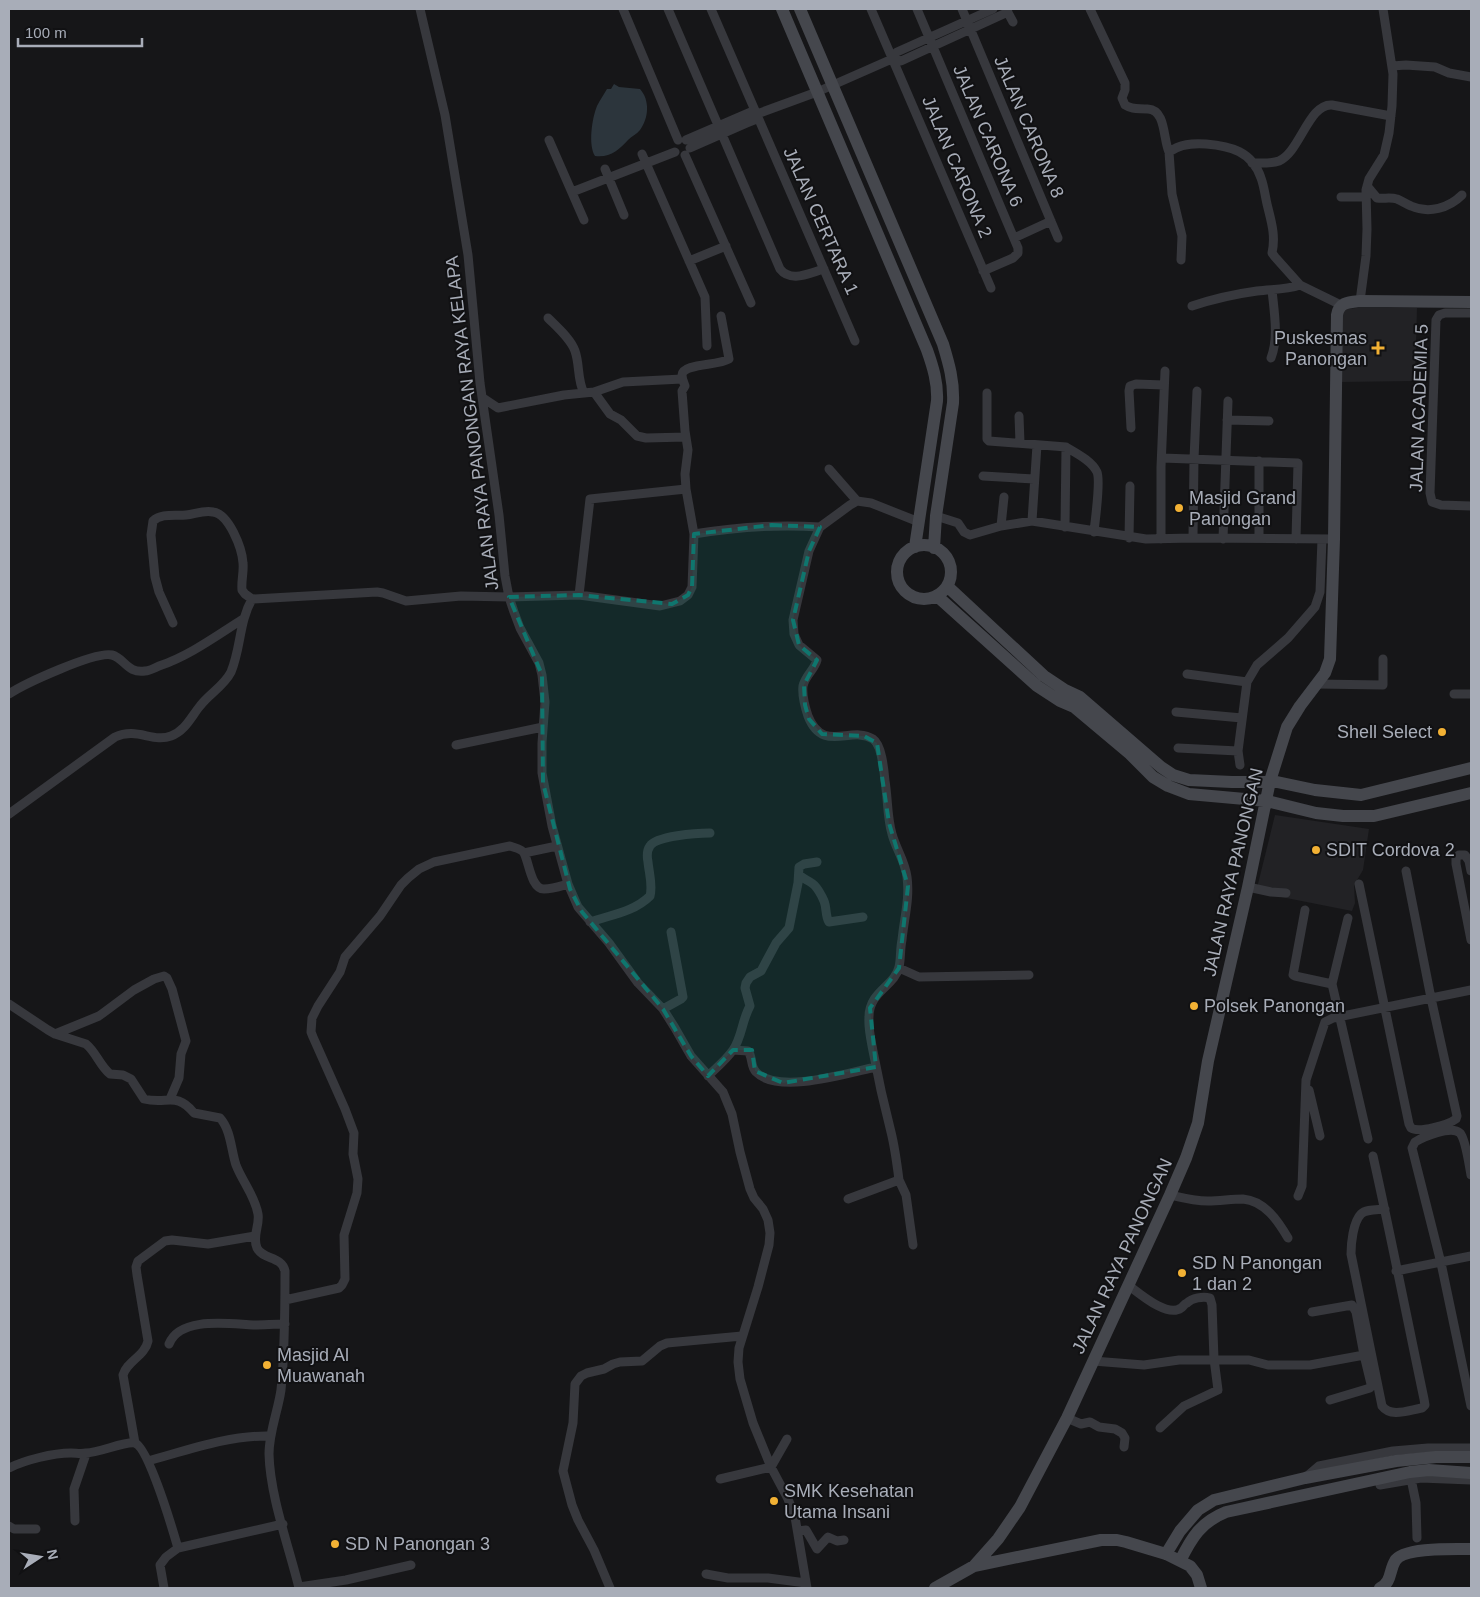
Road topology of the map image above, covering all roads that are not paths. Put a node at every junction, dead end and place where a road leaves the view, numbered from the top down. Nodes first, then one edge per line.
1 (420, 9) edge
2 (623, 9) edge
3 (668, 9) edge
4 (711, 9) edge
5 (782, 9) edge
6 (800, 9) edge
7 (871, 9) edge
8 (917, 9) edge
9 (962, 9) edge
10 (993, 9) edge
11 (1090, 9) edge
12 (1383, 9) edge
13 (1007, 10) edge
14 (1013, 22) dead end
15 (969, 25) junction
16 (929, 38) junction
17 (933, 47) junction
18 (892, 59) junction
19 (1392, 66) junction
20 (1471, 77) edge
21 (832, 85) junction
22 (817, 92) junction
23 (757, 114) junction
24 (1391, 116) junction
25 (720, 130) junction
26 (549, 140) dead end
27 (685, 146) junction
28 (1169, 152) junction
29 (644, 159) junction
30 (1252, 163) junction
31 (605, 169) dead end
32 (609, 178) junction
33 (1367, 186) junction
34 (572, 192) junction
35 (1462, 195) dead end
36 (1341, 197) dead end
37 (1366, 197) junction
38 (624, 214) dead end
39 (584, 220) dead end
40 (1051, 221) junction
41 (1014, 238) junction
42 (1058, 238) dead end
43 (726, 246) junction
44 (1181, 260) dead end
45 (689, 261) junction
46 (824, 269) junction
47 (983, 271) junction
48 (1300, 285) junction
49 (991, 288) dead end
50 (1272, 290) junction
51 (1360, 301) junction
52 (1471, 302) edge
53 (751, 303) dead end
54 (1341, 305) junction
55 (1192, 306) dead end
56 (1471, 313) edge
57 (721, 316) dead end
58 (548, 318) dead end
59 (855, 341) dead end
60 (707, 346) dead end
61 (1272, 358) dead end
62 (1165, 371) dead end
63 (682, 379) junction
64 (1164, 385) junction
65 (1198, 391) dead end
66 (594, 392) junction
67 (584, 393) junction
68 (987, 393) dead end
69 (483, 398) junction
70 (1228, 401) dead end
71 (1019, 416) dead end
72 (1227, 420) junction
73 (1269, 421) dead end
74 (1131, 428) dead end
75 (686, 437) junction
76 (1020, 443) junction
77 (1037, 444) junction
78 (1066, 447) junction
79 (1162, 458) junction
80 (1194, 459) junction
81 (1226, 459) junction
82 (1259, 462) junction
83 (829, 469) dead end
84 (983, 476) dead end
85 (1034, 479) junction
86 (1130, 486) dead end
87 (686, 489) junction
88 (1004, 497) dead end
89 (857, 501) junction
90 (1471, 506) edge
91 (936, 516) junction
92 (919, 522) junction
93 (1032, 522) junction
94 (1001, 526) junction
95 (820, 527) junction
96 (1065, 527) junction
97 (1094, 532) junction
98 (694, 534) junction
99 (1129, 538) junction
100 (1193, 538) junction
101 (1259, 538) junction
102 (1161, 539) junction
103 (1223, 539) junction
104 (1296, 539) junction
105 (1328, 539) junction
106 (915, 547) junction
107 (934, 548) junction
108 (947, 586) junction
109 (579, 595) junction
110 (937, 596) junction
111 (509, 597) junction
112 (252, 599) junction
113 (243, 620) junction
114 (173, 623) dead end
115 (1383, 659) dead end
116 (1187, 674) dead end
117 (1041, 681) junction
118 (1247, 682) junction
119 (1317, 684) junction
120 (9, 694) edge
121 (1454, 694) dead end
122 (1471, 694) edge
123 (1176, 712) dead end
124 (1242, 718) junction
125 (543, 727) junction
126 (456, 745) dead end
127 (1178, 748) dead end
128 (1238, 751) junction
129 (1240, 765) dead end
130 (1471, 768) edge
131 (1270, 781) junction
132 (1471, 793) edge
133 (1267, 801) junction
134 (9, 814) edge
135 (710, 833) dead end
136 (557, 846) junction
137 (524, 853) junction
138 (818, 862) dead end
139 (1406, 871) dead end
140 (1471, 871) edge
141 (799, 875) junction
142 (568, 884) junction
143 (1359, 884) dead end
144 (1248, 887) junction
145 (1286, 893) dead end
146 (1305, 910) dead end
147 (863, 917) dead end
148 (1348, 918) dead end
149 (590, 922) junction
150 (671, 932) dead end
151 (1471, 940) edge
152 (899, 968) junction
153 (1029, 975) dead end
154 (1332, 984) junction
155 (1471, 990) edge
156 (1431, 998) junction
157 (9, 1004) edge
158 (1385, 1008) junction
159 (663, 1009) junction
160 (1339, 1017) junction
161 (55, 1034) junction
162 (734, 1050) junction
163 (876, 1067) junction
164 (708, 1076) junction
165 (1306, 1080) junction
166 (170, 1100) junction
167 (1320, 1136) dead end
168 (1368, 1139) dead end
169 (1373, 1156) dead end
170 (1471, 1175) edge
171 (899, 1180) junction
172 (1170, 1195) junction
173 (1298, 1196) dead end
174 (848, 1198) dead end
175 (1385, 1209) junction
176 (255, 1236) junction
177 (1288, 1238) dead end
178 (913, 1245) dead end
179 (1471, 1256) edge
180 (1441, 1263) junction
181 (1396, 1271) junction
182 (1128, 1285) junction
183 (285, 1300) junction
184 (1312, 1312) dead end
185 (285, 1324) junction
186 (742, 1336) junction
187 (169, 1344) dead end
188 (1364, 1354) junction
189 (1214, 1359) junction
190 (1093, 1361) junction
191 (1330, 1400) dead end
192 (1471, 1406) edge
193 (1066, 1418) junction
194 (1160, 1428) dead end
195 (270, 1436) junction
196 (787, 1439) dead end
197 (135, 1444) junction
198 (1124, 1447) dead end
199 (1471, 1448) edge
200 (1443, 1452) junction
201 (86, 1454) junction
202 (1471, 1457) edge
203 (148, 1461) junction
204 (771, 1467) junction
205 (9, 1468) edge
206 (1471, 1473) edge
207 (1411, 1475) junction
208 (720, 1479) dead end
209 (1471, 1480) edge
210 (75, 1521) dead end
211 (283, 1524) junction
212 (9, 1526) edge
213 (36, 1529) dead end
214 (798, 1531) junction
215 (1417, 1538) dead end
216 (844, 1540) dead end
217 (178, 1548) junction
218 (989, 1549) junction
219 (1471, 1549) edge
220 (1166, 1554) junction
221 (1180, 1561) junction
222 (996, 1562) junction
223 (411, 1564) dead end
224 (974, 1566) junction
225 (706, 1574) dead end
226 (807, 1586) edge
227 (1386, 1586) edge
228 (164, 1588) edge
229 (299, 1588) edge
230 (610, 1588) edge
231 (935, 1588) edge
232 (1202, 1588) edge

1 - 69 street, JALAN RAYA PANONGAN RAYA KELAPA
2 - 27 street
3 - 25 street
4 - 23 street, JALAN CERTARA 1
5 - 22 street
6 - 21 street
7 - 18 street, JALAN CARONA 2
8 - 16 street, JALAN CARONA 6
9 - 15 street, JALAN CARONA 8
10 - 15 street
11 - 28 street
12 - 19 street
13 - 14 street
13 - 15 street
15 - 16 street
15 - 17 street
15 - 40 street, JALAN CARONA 8
16 - 17 street, JALAN CARONA 6
16 - 18 street
17 - 18 street
17 - 41 street, JALAN CARONA 6
18 - 21 street
18 - 47 street, JALAN CARONA 2
19 - 20 street
19 - 24 street
21 - 22 street
21 - 91 street
22 - 23 street
22 - 92 street
23 - 25 street
23 - 46 street, JALAN CERTARA 1
24 - 30 street
24 - 33 street
25 - 27 street
25 - 46 street
26 - 34 street
27 - 29 street
27 - 43 street
28 - 30 street
28 - 44 street
29 - 32 street
29 - 45 street
30 - 48 street
31 - 32 street
32 - 34 street
32 - 38 street
33 - 35 street
33 - 37 street
34 - 39 street
36 - 37 street
37 - 51 street
40 - 41 street
40 - 42 street, JALAN CARONA 8
41 - 47 street
43 - 45 street
43 - 53 street
45 - 60 street
46 - 59 street, JALAN CERTARA 1
47 - 49 street, JALAN CARONA 2
48 - 50 street
48 - 54 street
50 - 55 street
50 - 61 street
51 - 52 street
51 - 54 street
54 - 105 street, JALAN RAYA PANONGAN
56 - 90 street, JALAN ACADEMIA 5
57 - 63 street
58 - 67 street
62 - 64 street
63 - 66 street
63 - 75 street
64 - 74 street
64 - 79 street
65 - 80 street
66 - 67 street
66 - 75 street
67 - 69 street
68 - 76 street
69 - 111 street, JALAN RAYA PANONGAN RAYA KELAPA
70 - 72 street
71 - 76 street
72 - 73 street
72 - 81 street
75 - 87 street
76 - 77 street
77 - 78 street
77 - 85 street
78 - 96 street
78 - 97 street
79 - 80 street
79 - 102 street
80 - 81 street
80 - 100 street
81 - 82 street
81 - 103 street
82 - 101 street
82 - 104 street
83 - 89 street
84 - 85 street
85 - 93 street
86 - 99 street
87 - 98 street
87 - 109 street
88 - 94 street
89 - 92 street
89 - 95 street
91 - 94 street
91 - 107 street
92 - 106 street
93 - 94 street
93 - 96 street
95 - 98 street
95 - 152 street
96 - 97 street
97 - 99 street
98 - 109 street
99 - 102 street
100 - 102 street
100 - 103 street
101 - 103 street
101 - 104 street
104 - 105 street
105 - 118 street
105 - 119 street, JALAN RAYA PANONGAN
106 - 107 street
106 - 110 street
107 - 108 street
108 - 110 street
108 - 117 street
109 - 111 street
110 - 117 street
111 - 112 street
111 - 125 street, JALAN RAYA PANONGAN RAYA KELAPA
112 - 113 street
112 - 114 street
113 - 120 street
113 - 134 street
115 - 119 street
116 - 118 street
117 - 131 street
117 - 133 street
118 - 124 street
119 - 131 street, JALAN RAYA PANONGAN
121 - 122 street
123 - 124 street
124 - 128 street
125 - 126 street
125 - 136 street, JALAN RAYA PANONGAN RAYA KELAPA
127 - 128 street
128 - 129 street
130 - 131 street
131 - 133 street, JALAN RAYA PANONGAN
132 - 133 street
133 - 144 street, JALAN RAYA PANONGAN
135 - 149 street
136 - 137 street
136 - 142 street, JALAN RAYA PANONGAN RAYA KELAPA
137 - 142 street
137 - 183 street
138 - 141 street
139 - 156 street
140 - 151 street
141 - 147 street
141 - 162 street
142 - 149 street, JALAN RAYA PANONGAN RAYA KELAPA
143 - 158 street
144 - 145 street
144 - 172 street, JALAN RAYA PANONGAN
146 - 154 street
148 - 154 street
149 - 159 street, JALAN RAYA PANONGAN RAYA KELAPA
150 - 159 street
152 - 153 street
152 - 163 street
154 - 160 street
155 - 156 street
156 - 158 street
156 - 158 street
157 - 161 street
158 - 160 street
159 - 164 street, JALAN RAYA PANONGAN RAYA KELAPA
160 - 165 street
160 - 168 street
161 - 166 street
161 - 166 street
162 - 163 street
162 - 164 street
163 - 171 street
164 - 186 street, JALAN RAYA PANONGAN RAYA KELAPA
165 - 167 street
165 - 173 street
166 - 176 street
169 - 175 street
170 - 180 street
171 - 174 street
171 - 178 street
172 - 177 street
172 - 182 street, JALAN RAYA PANONGAN
175 - 181 street
175 - 181 street
176 - 183 street
176 - 197 street
179 - 180 street
180 - 181 street
180 - 192 street
182 - 189 street
182 - 190 street, JALAN RAYA PANONGAN
183 - 185 street
184 - 188 street
185 - 187 street
185 - 195 street
186 - 204 street, JALAN RAYA PANONGAN RAYA KELAPA
186 - 230 street
188 - 189 street
188 - 191 street
189 - 190 street
189 - 194 street
190 - 193 street, JALAN RAYA PANONGAN
193 - 198 street
193 - 218 street, JALAN RAYA PANONGAN
195 - 203 street
195 - 211 street
196 - 204 street
197 - 201 street
197 - 203 street
199 - 200 street
200 - 202 street
200 - 220 street
201 - 205 street
201 - 210 street
203 - 217 street
204 - 208 street
204 - 214 street, JALAN RAYA PANONGAN RAYA KELAPA
206 - 207 street
207 - 209 street
207 - 215 street
207 - 221 street
211 - 217 street
211 - 229 street
212 - 213 street
214 - 216 street
214 - 226 street, JALAN RAYA PANONGAN RAYA KELAPA
217 - 228 street
218 - 222 street
218 - 224 street, JALAN RAYA PANONGAN
219 - 227 street
220 - 221 street, JALAN RAYA PANONGAN
220 - 222 street, JALAN RAYA PANONGAN
221 - 232 street, JALAN RAYA PANONGAN
222 - 224 street, JALAN RAYA PANONGAN
223 - 229 street
224 - 231 street, JALAN RAYA PANONGAN
225 - 226 street

